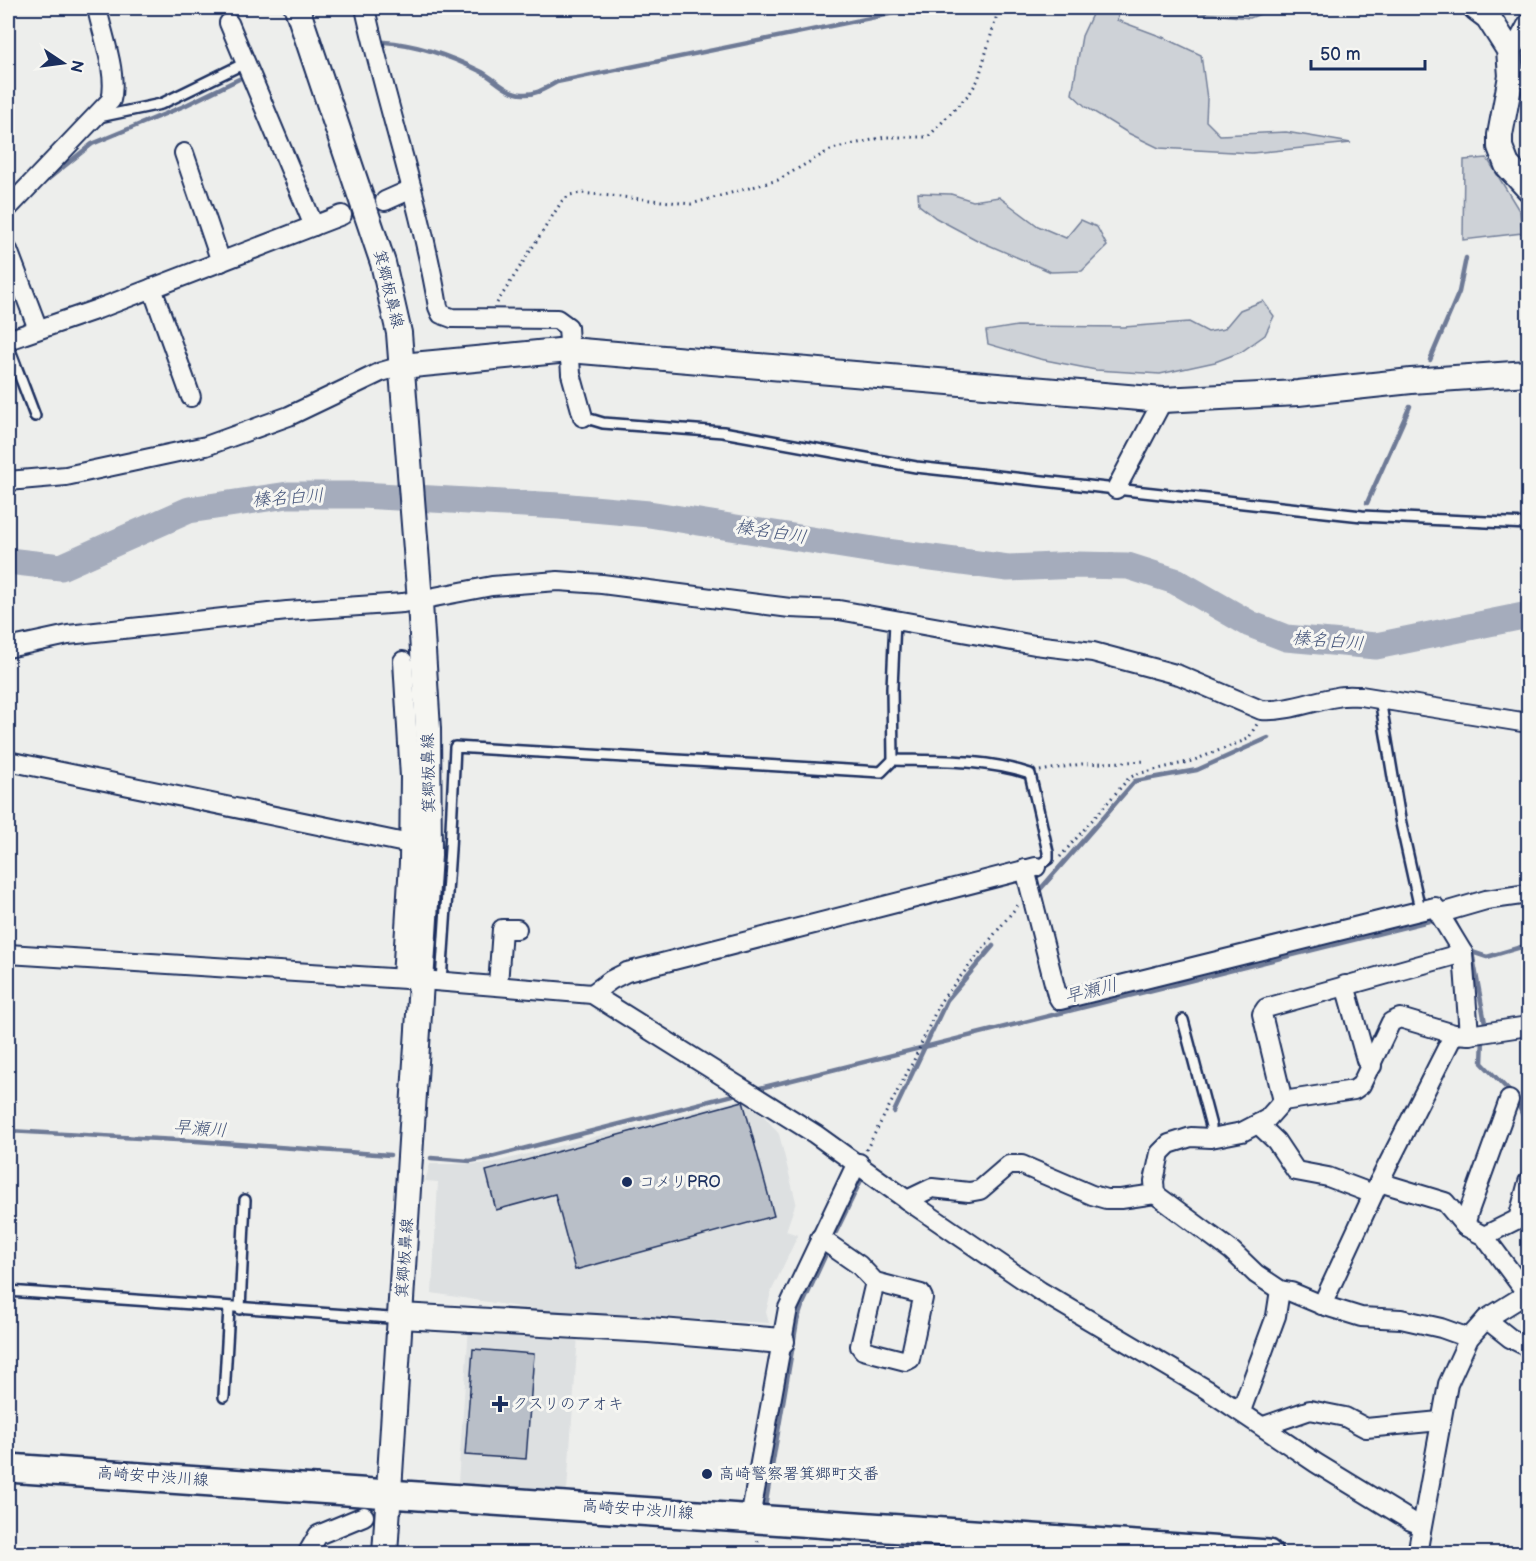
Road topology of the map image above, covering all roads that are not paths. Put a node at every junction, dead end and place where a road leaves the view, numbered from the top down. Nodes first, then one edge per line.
1 (97, 8) edge
2 (297, 8) edge
3 (365, 8) edge
4 (1476, 8) edge
5 (229, 23) dead end
6 (1528, 23) edge
7 (1509, 50) junction
8 (245, 63) junction
9 (1520, 78) edge
10 (96, 118) junction
11 (184, 153) dead end
12 (1528, 188) edge
13 (412, 189) junction
14 (385, 201) dead end
15 (8, 208) edge
16 (342, 215) dead end
17 (314, 226) junction
18 (8, 250) edge
19 (221, 262) junction
20 (152, 288) junction
21 (38, 329) junction
22 (8, 340) edge
23 (8, 345) edge
24 (569, 350) junction
25 (402, 366) junction
26 (1528, 373) edge
27 (192, 397) dead end
28 (1163, 400) junction
29 (35, 416) dead end
30 (583, 417) joint
31 (8, 481) edge
32 (1116, 489) junction
33 (1528, 524) edge
34 (420, 594) junction
35 (895, 621) junction
36 (8, 648) edge
37 (403, 661) dead end
38 (1380, 699) junction
39 (1528, 723) edge
40 (894, 760) junction
41 (8, 761) edge
42 (410, 844) junction
43 (1031, 868) junction
44 (1528, 894) edge
45 (1420, 909) junction
46 (1441, 913) junction
47 (516, 929) dead end
48 (1463, 953) junction
49 (8, 954) edge
50 (422, 980) junction
51 (498, 985) junction
52 (1345, 985) junction
53 (592, 993) junction
54 (1183, 1020) dead end
55 (1528, 1026) edge
56 (1462, 1034) junction
57 (1372, 1066) junction
58 (1509, 1100) dead end
59 (1283, 1101) junction
60 (1258, 1124) junction
61 (1211, 1138) junction
62 (861, 1160) junction
63 (1528, 1182) edge
64 (1376, 1188) junction
65 (1155, 1194) junction
66 (245, 1200) dead end
67 (907, 1200) junction
68 (1465, 1226) junction
69 (1484, 1236) junction
70 (820, 1238) junction
71 (875, 1282) junction
72 (1280, 1290) junction
73 (8, 1291) edge
74 (1528, 1294) edge
75 (1322, 1305) junction
76 (229, 1308) junction
77 (240, 1309) junction
78 (401, 1316) junction
79 (1486, 1318) junction
80 (1469, 1338) junction
81 (782, 1341) junction
82 (1528, 1347) edge
83 (224, 1397) dead end
84 (1241, 1411) junction
85 (1440, 1421) junction
86 (1264, 1426) junction
87 (8, 1468) edge
88 (389, 1492) junction
89 (364, 1516) dead end
90 (1422, 1525) junction
91 (755, 1526) junction
92 (308, 1554) edge
93 (385, 1554) edge
94 (1268, 1554) edge
95 (1417, 1554) edge

1 - 10 street
2 - 25 main road, 箕郷板鼻線
3 - 13 street
4 - 7 main road
5 - 8 street
6 - 7 street
7 - 9 main road
8 - 10 lane
8 - 17 street
9 - 12 main road
10 - 15 street
11 - 19 street
13 - 14 street
13 - 24 street
16 - 17 street
17 - 19 street
18 - 21 street
19 - 20 street
20 - 21 street
20 - 27 street
21 - 22 street
23 - 29 lane
24 - 25 main road
24 - 28 main road
24 - 30 street
25 - 31 street
25 - 34 main road, 箕郷板鼻線
26 - 28 main road
28 - 32 street
30 - 32 lane
32 - 33 lane
34 - 35 street
34 - 36 street
34 - 50 main road, 箕郷板鼻線
35 - 38 street
35 - 40 lane
37 - 42 street
38 - 39 street
38 - 45 lane
40 - 43 lane
40 - 50 lane
41 - 42 street
42 - 50 street
43 - 45 street
43 - 53 street
44 - 46 street
45 - 46 street
46 - 48 street
47 - 51 street
48 - 52 street
48 - 56 street
49 - 50 street
50 - 51 street
50 - 78 main road, 箕郷板鼻線
51 - 53 street
52 - 57 street
52 - 59 street
53 - 62 street
54 - 61 lane
55 - 56 street
56 - 57 street
56 - 64 street
57 - 59 street
58 - 68 street
59 - 60 street
60 - 61 street
60 - 64 street
61 - 65 street
62 - 67 street
62 - 70 street
63 - 69 street
64 - 68 street
64 - 75 street
65 - 67 street
65 - 72 street
66 - 77 lane
67 - 84 street
68 - 69 street
69 - 74 street
70 - 71 street
70 - 81 street
71 - 71 street
72 - 75 street
72 - 84 street
73 - 76 lane
74 - 79 street
75 - 80 street
76 - 77 lane
76 - 83 lane
77 - 78 lane
78 - 81 main road
78 - 88 main road, 箕郷板鼻線
79 - 80 street
79 - 82 street
80 - 85 street
81 - 91 street
84 - 86 street
85 - 86 street
85 - 90 street
86 - 90 street
87 - 88 main road, 高崎安中渋川線
88 - 91 main road, 高崎安中渋川線
88 - 93 main road, 箕郷板鼻線
89 - 92 street
90 - 95 street
91 - 94 main road, 高崎安中渋川線

